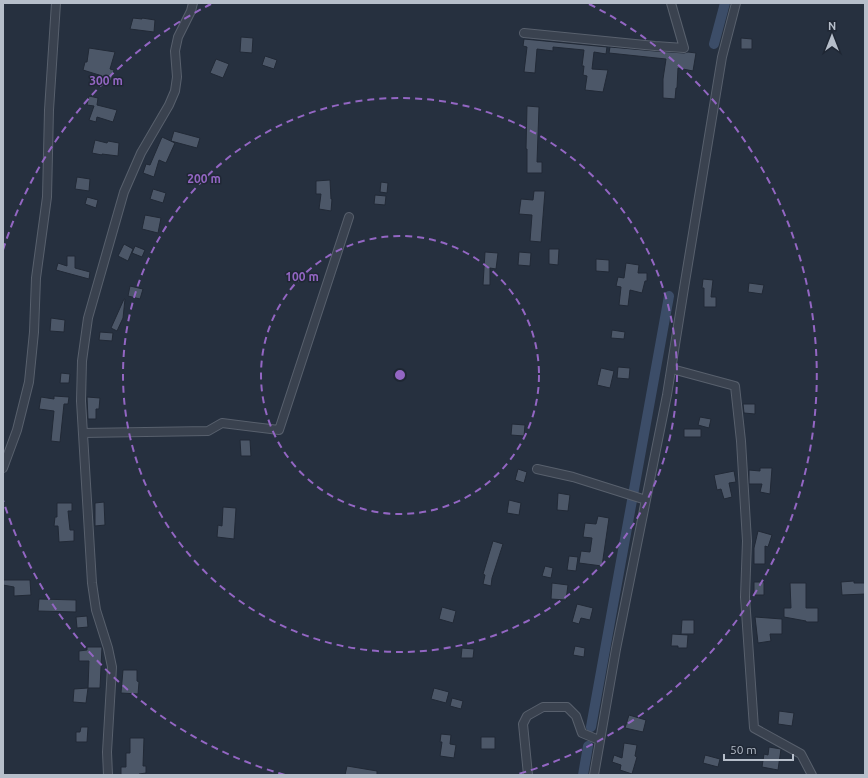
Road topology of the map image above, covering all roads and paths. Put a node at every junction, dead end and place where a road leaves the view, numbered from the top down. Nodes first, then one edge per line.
1 (56, 3) edge
2 (193, 3) edge
3 (671, 3) edge
4 (736, 3) edge
5 (524, 33) dead end
6 (349, 217) dead end
7 (672, 369) junction
8 (83, 433) junction
9 (3, 468) edge
10 (537, 469) dead end
11 (646, 500) junction
12 (599, 740) junction
13 (108, 775) edge
14 (528, 775) edge
15 (594, 775) edge
16 (812, 775) edge

1 - 9 street
2 - 8 street
3 - 5 street
4 - 7 street
6 - 8 street
7 - 11 street
7 - 16 street
8 - 13 street
10 - 11 street
11 - 12 street
12 - 14 street
12 - 15 street

